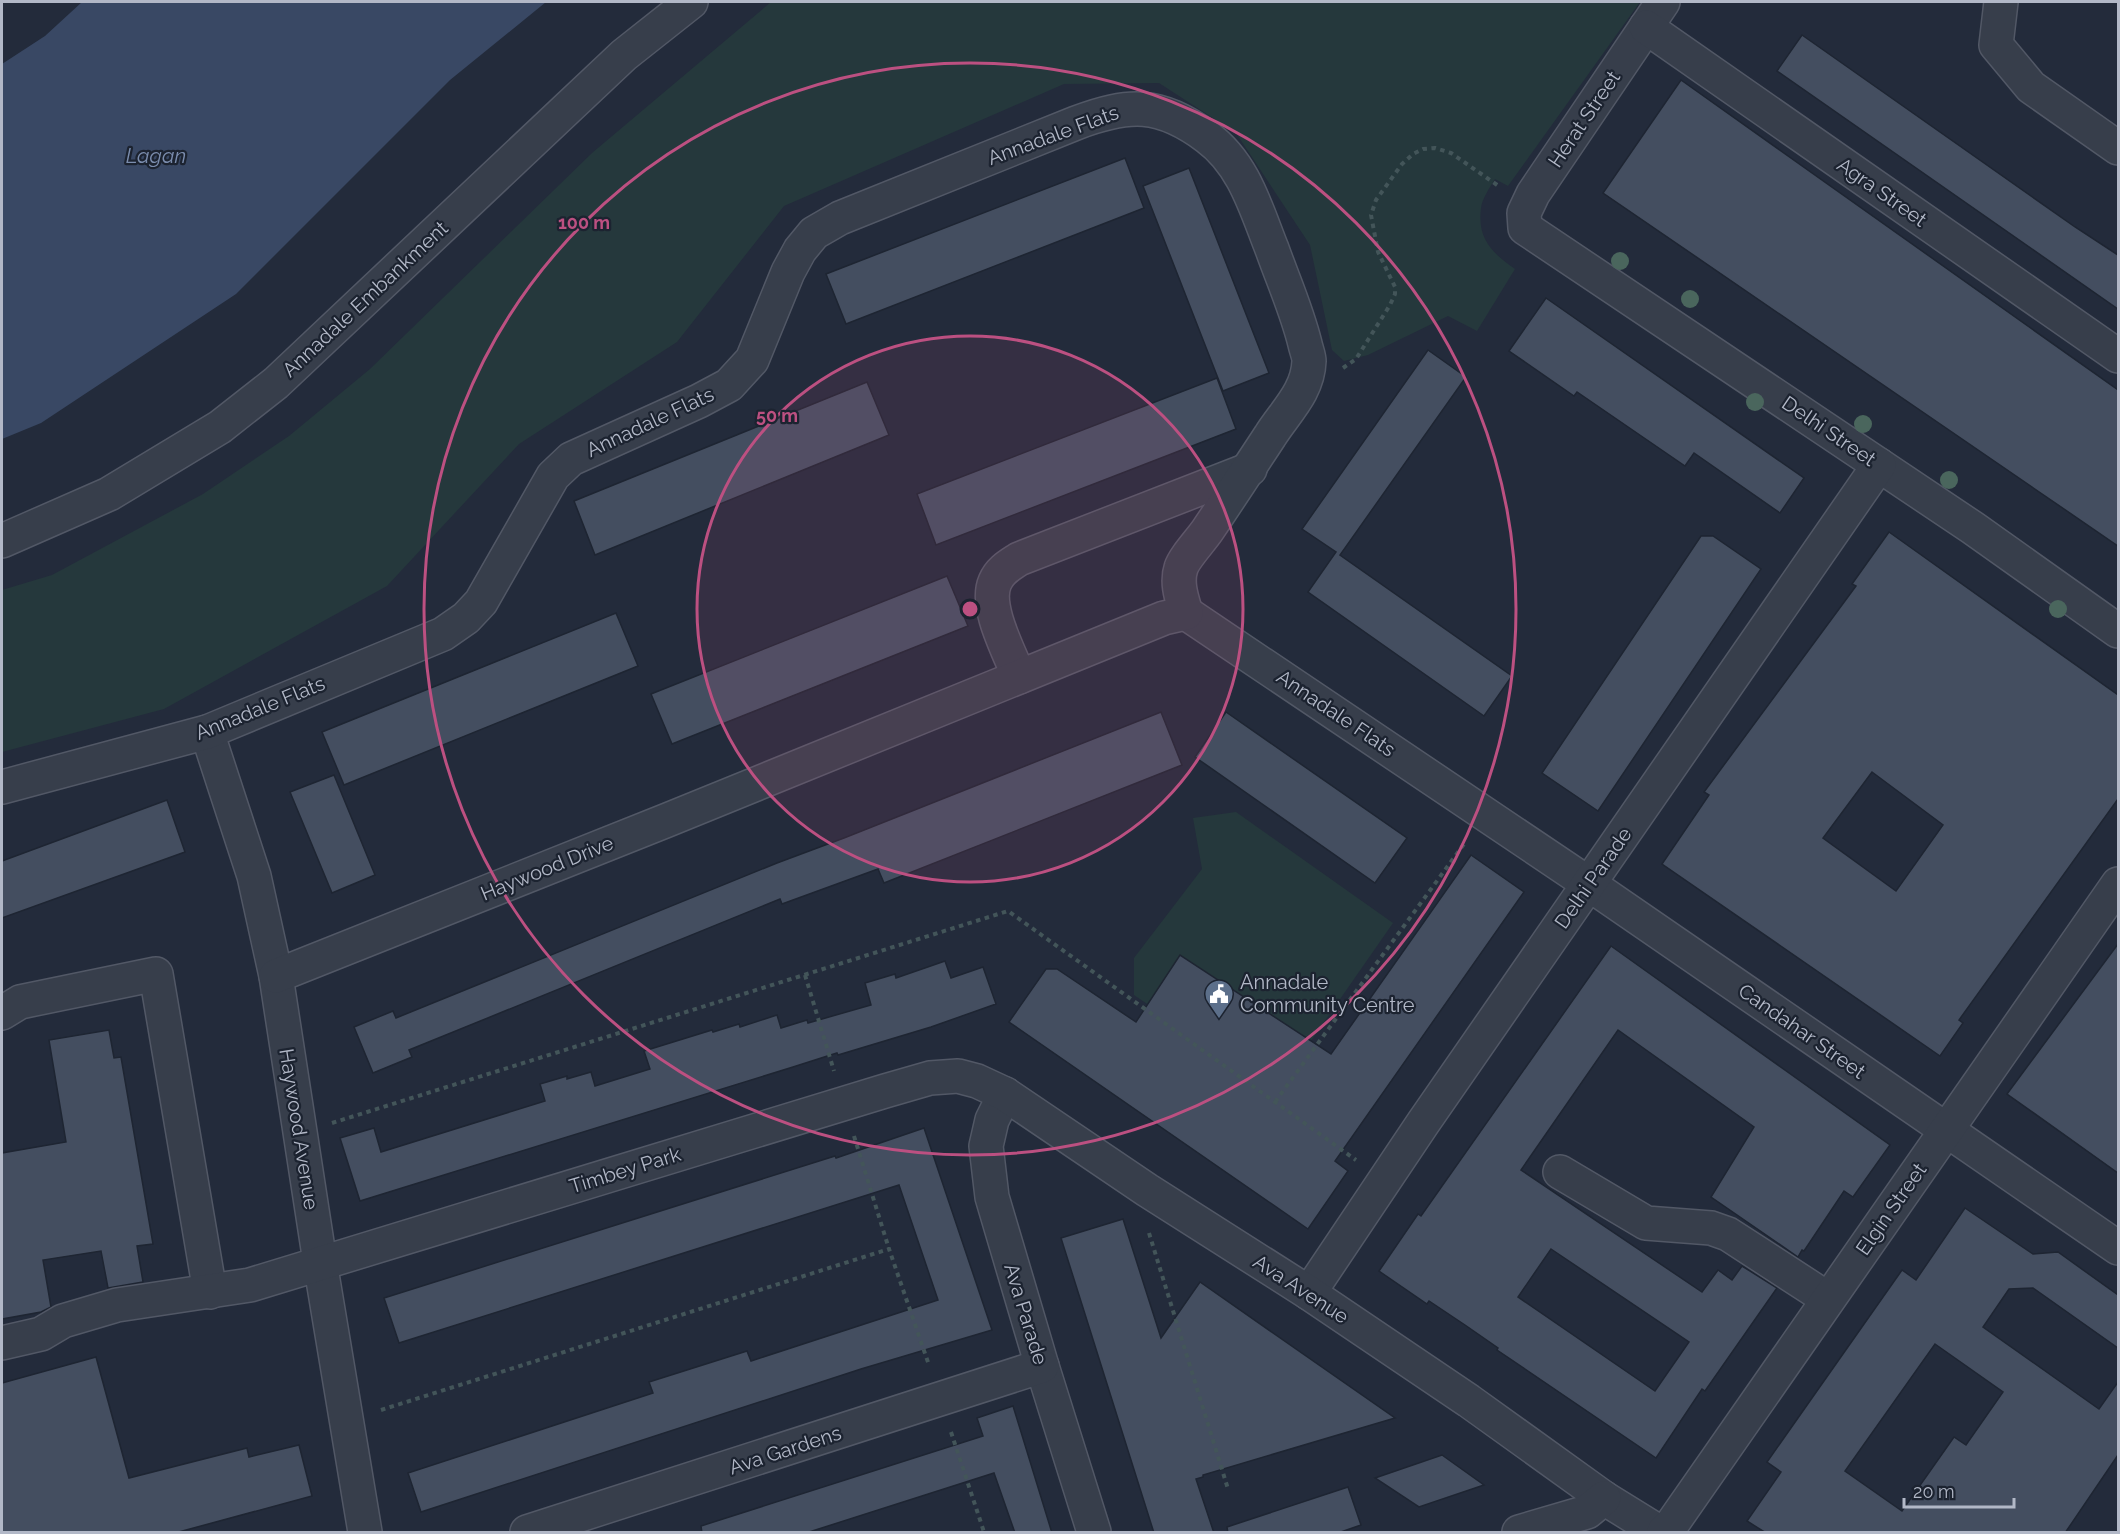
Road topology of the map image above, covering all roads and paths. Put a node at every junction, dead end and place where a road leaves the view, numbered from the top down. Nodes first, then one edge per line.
1 (691, 2) edge
2 (2001, 2) edge
3 (1654, 14) edge
4 (2118, 148) edge
5 (1529, 204) junction
6 (1538, 235) joint
7 (2118, 356) edge
8 (1307, 373) junction
9 (1879, 465) junction
10 (1250, 469) junction
11 (2, 542) edge
12 (1186, 613) junction
13 (2118, 631) edge
14 (1019, 677) junction
15 (207, 732) junction
16 (2, 787) edge
17 (1486, 814) junction
18 (1589, 884) junction
19 (2118, 884) edge
20 (805, 975) junction
21 (276, 976) junction
22 (2, 1013) edge
23 (930, 1078) joint
24 (1005, 1094) junction
25 (1275, 1102) junction
26 (843, 1104) junction
27 (1946, 1129) junction
28 (300, 1133) junction
29 (1560, 1172) dead end
30 (1384, 1180) junction
31 (1148, 1190) junction
32 (2118, 1248) edge
33 (889, 1250) junction
34 (320, 1262) junction
35 (210, 1292) junction
36 (1309, 1293) junction
37 (1828, 1299) junction
38 (2, 1343) edge
39 (1042, 1366) junction
40 (941, 1399) junction
41 (346, 1422) junction
42 (1228, 1489) dead end
43 (1604, 1498) junction
44 (365, 1533) edge
45 (527, 1533) edge
46 (984, 1533) edge
47 (1094, 1533) edge
48 (1519, 1533) edge
49 (1659, 1533) edge
50 (1664, 1533) edge

1 - 11 street, Annadale Embankment
2 - 4 street
3 - 5 street, Herat Street
3 - 7 street, Agra Street
5 - 6 street, Herat Street
5 - 8 path
6 - 9 street, Delhi Street
8 - 10 street, Annadale Flats
8 - 15 street, Annadale Flats
9 - 13 street, Delhi Street
9 - 18 street, Delhi Parade
10 - 12 street, Annadale Flats
10 - 14 street
12 - 14 street
12 - 17 street, Annadale Flats
14 - 21 street, Haywood Drive
15 - 16 street, Annadale Flats
15 - 21 street, Haywood Avenue
17 - 18 street, Candahar Street
17 - 25 path
18 - 27 street, Candahar Street
18 - 30 street, Delhi Parade
19 - 27 street, Elgin Street
20 - 25 path
20 - 26 path
20 - 28 path
21 - 28 street, Haywood Avenue
22 - 35 street
23 - 24 street, Ava Avenue
23 - 26 street, Timbey Park
24 - 31 street, Ava Avenue
24 - 39 street, Ava Parade
25 - 30 path
26 - 33 path
26 - 34 street, Timbey Park
27 - 32 street, Candahar Street
27 - 37 street, Elgin Street
28 - 34 street, Haywood Avenue
29 - 37 street
30 - 36 street, Delhi Parade
31 - 36 street, Ava Avenue
31 - 42 path
33 - 40 path
33 - 41 path
34 - 35 street, Timbey Park
34 - 41 street, Haywood Avenue
35 - 38 street, Timbey Park
36 - 43 street, Ava Avenue
37 - 50 street, Elgin Street
39 - 40 street, Ava Gardens
39 - 47 street, Ava Parade
40 - 45 street, Ava Gardens
40 - 46 path
41 - 44 street, Haywood Avenue
43 - 48 street
43 - 49 street, Ava Avenue

